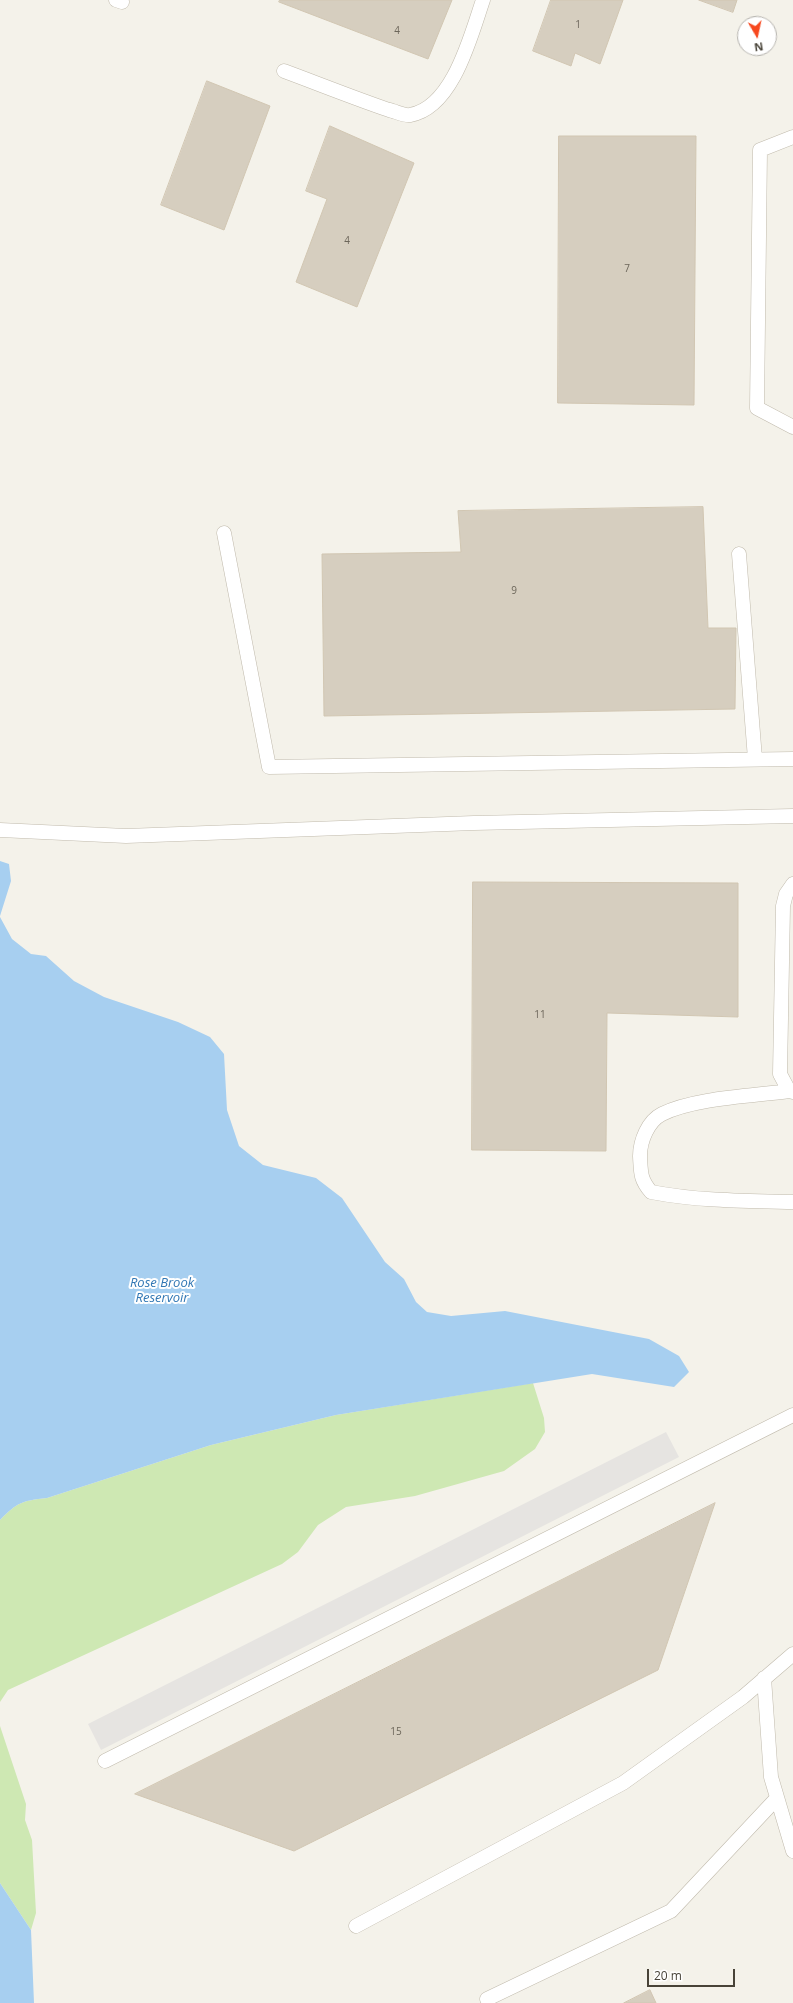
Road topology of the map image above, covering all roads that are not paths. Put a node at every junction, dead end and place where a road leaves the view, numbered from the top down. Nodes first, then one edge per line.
1 (483, 0) edge
2 (284, 71) dead end
3 (793, 137) edge
4 (793, 427) edge
5 (224, 533) dead end
6 (739, 554) dead end
7 (755, 759) junction
8 (793, 759) edge
9 (793, 816) edge
10 (0, 830) edge
11 (793, 884) edge
12 (791, 1092) edge
13 (793, 1202) edge
14 (793, 1415) edge
15 (793, 1654) edge
16 (764, 1678) junction
17 (105, 1761) dead end
18 (777, 1798) junction
19 (793, 1851) edge
20 (356, 1926) dead end
21 (487, 1999) dead end

1 - 2 lane
3 - 4 lane
5 - 7 lane
6 - 7 lane
7 - 8 lane
9 - 10 lane
11 - 12 lane
12 - 13 lane
14 - 17 lane
15 - 16 lane
16 - 18 lane
16 - 20 lane
18 - 19 lane
18 - 21 lane

